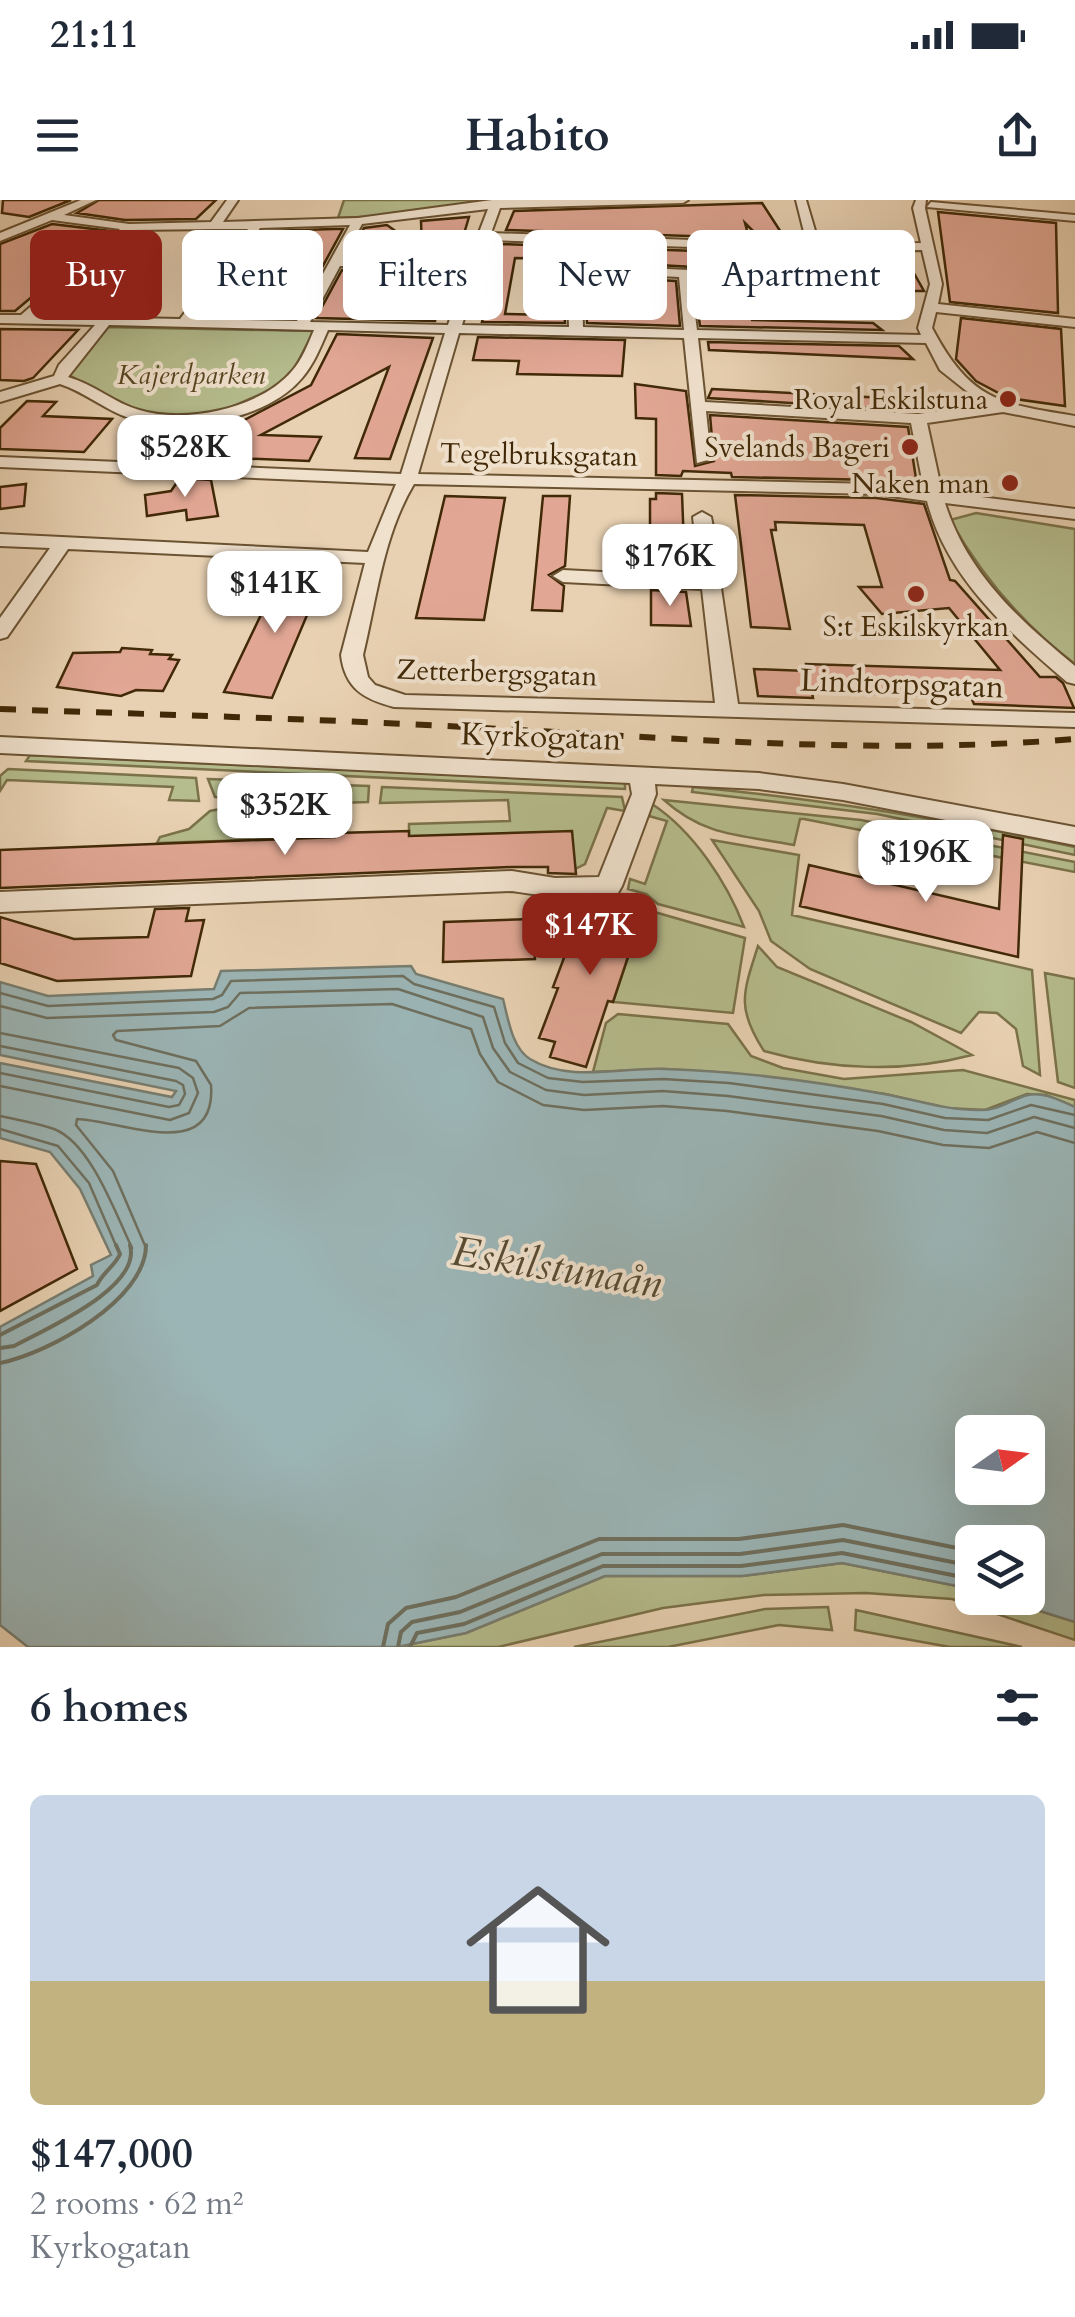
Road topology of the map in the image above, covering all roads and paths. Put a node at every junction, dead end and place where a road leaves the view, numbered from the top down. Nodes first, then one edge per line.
1 (91, 200) edge
2 (233, 200) edge
3 (675, 200) edge
4 (683, 200) edge
5 (801, 200) edge
6 (1073, 200) edge
7 (496, 202) edge
8 (926, 202) edge
9 (55, 217) junction
10 (1075, 218) edge
11 (358, 221) junction
12 (214, 226) junction
13 (257, 226) junction
14 (130, 227) junction
15 (485, 230) edge
16 (811, 230) edge
17 (0, 237) edge
18 (915, 246) edge
19 (929, 246) junction
20 (336, 262) junction
21 (343, 262) edge
22 (667, 272) edge
23 (930, 306) junction
24 (0, 319) edge
25 (24, 320) junction
26 (457, 320) edge
27 (576, 320) edge
28 (104, 322) junction
29 (1068, 322) edge
30 (183, 324) junction
31 (301, 326) junction
32 (322, 327) junction
33 (454, 329) junction
34 (576, 332) junction
35 (693, 334) junction
36 (928, 339) junction
37 (60, 379) junction
38 (0, 397) edge
39 (698, 406) junction
40 (1003, 407) junction
41 (918, 419) junction
42 (1075, 422) edge
43 (704, 459) dead end
44 (0, 462) edge
45 (408, 479) junction
46 (933, 494) junction
47 (1075, 514) edge
48 (702, 517) dead end
49 (0, 540) edge
50 (63, 543) junction
51 (378, 558) junction
52 (562, 576) dead end
53 (714, 584) junction
54 (0, 633) edge
55 (1075, 676) edge
56 (727, 708) junction
57 (1075, 720) edge
58 (6, 751) edge
59 (641, 773) junction
60 (1075, 836) edge
61 (0, 902) edge

1 - 9 street
2 - 12 street
3 - 4 street
3 - 7 street
5 - 16 street
6 - 10 street
7 - 11 street
7 - 15 street, Zetterbergsgatan
8 - 10 street
8 - 19 street
9 - 14 street
9 - 17 street
11 - 13 street
11 - 20 street
12 - 13 street
12 - 14 street
13 - 30 street
14 - 25 street
18 - 19 street
19 - 23 street
20 - 21 street
20 - 31 street
22 - 35 street
23 - 29 street
23 - 36 street
24 - 25 street
25 - 28 street
26 - 33 street, Zetterbergsgatan
27 - 34 street
28 - 30 street
28 - 37 street
30 - 31 street
31 - 32 street
32 - 33 street
32 - 37 street
33 - 34 street
33 - 45 street, Zetterbergsgatan
34 - 35 street
35 - 36 street
35 - 39 street
36 - 40 street
37 - 38 street
39 - 41 street
39 - 43 street
40 - 41 street
40 - 42 street
41 - 46 street
44 - 45 street, Tegelbruksgatan
45 - 46 street, Tegelbruksgatan
45 - 51 street, Zetterbergsgatan
46 - 47 street, Tegelbruksgatan
46 - 55 street
48 - 53 street
49 - 50 street
50 - 51 street
50 - 54 street
51 - 56 street, Zetterbergsgatan
52 - 53 street
53 - 56 street
56 - 57 street, Lindtorpsgatan
58 - 59 street, Kyrkogatan
59 - 60 street, Kyrkogatan
59 - 61 street

